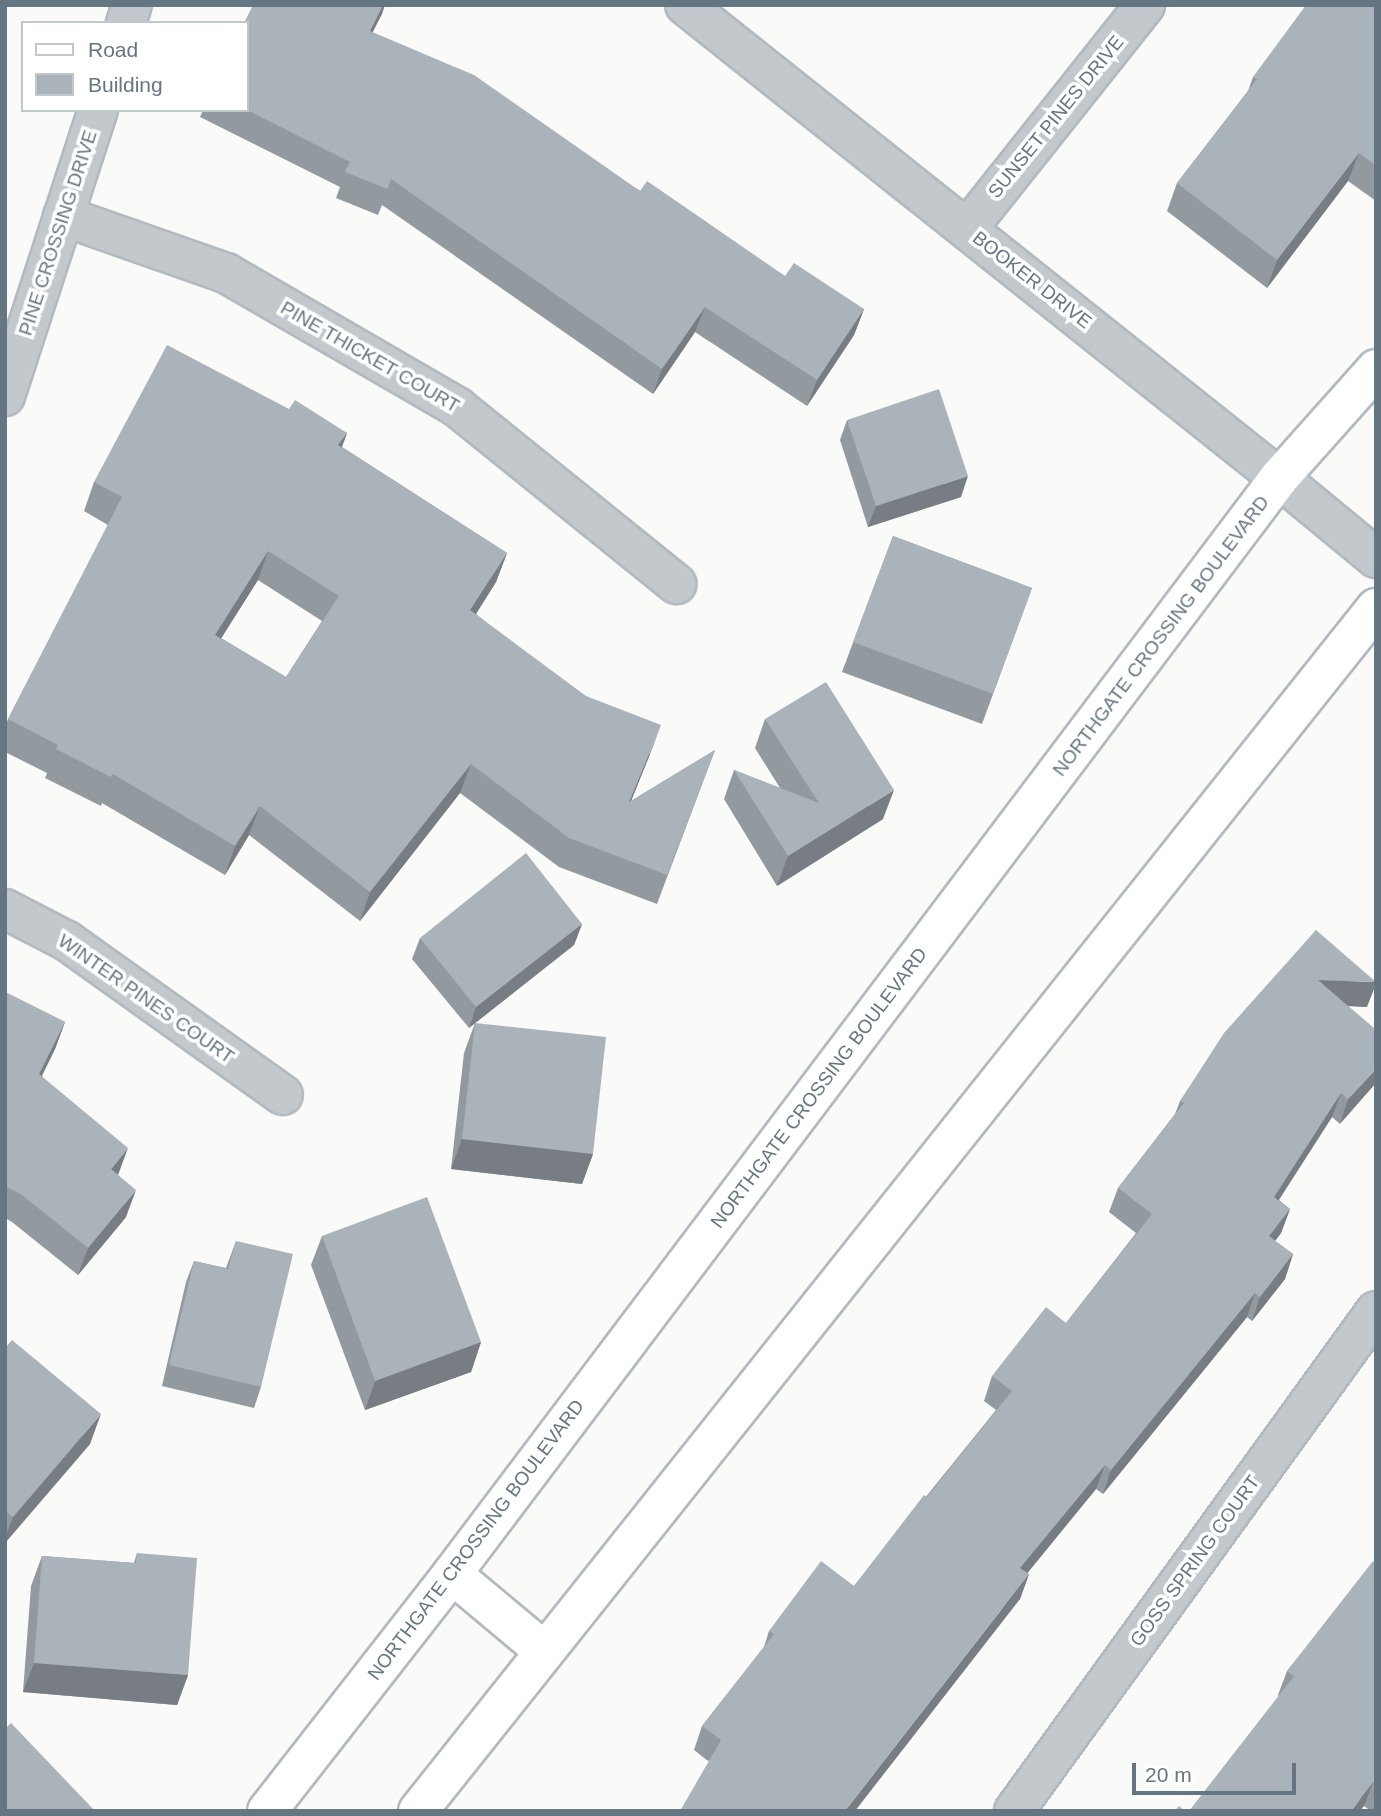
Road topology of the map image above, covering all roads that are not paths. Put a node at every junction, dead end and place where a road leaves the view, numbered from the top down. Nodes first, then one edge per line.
1 (685, 5) edge
2 (1145, 5) edge
3 (97, 112) edge
4 (63, 216) junction
5 (967, 229) junction
6 (1376, 369) edge
7 (5, 396) edge
8 (1279, 478) junction
9 (1376, 558) edge
10 (676, 584) dead end
11 (1376, 608) edge
12 (5, 909) edge
13 (283, 1095) dead end
14 (1376, 1311) edge
15 (452, 1574) junction
16 (543, 1650) junction
17 (267, 1811) edge
18 (418, 1811) edge
19 (1014, 1811) edge

1 - 5 street, BOOKER DRIVE
2 - 5 street, SUNSET PINES DRIVE
3 - 4 street, PINE CROSSING DRIVE
4 - 7 street, PINE CROSSING DRIVE
4 - 10 street, PINE THICKET COURT
5 - 8 street, BOOKER DRIVE
6 - 8 main road, NORTHGATE CROSSING BOULEVARD
8 - 9 street, BOOKER DRIVE
8 - 15 main road, NORTHGATE CROSSING BOULEVARD
11 - 16 main road
12 - 13 street, WINTER PINES COURT
14 - 19 street, GOSS SPRING COURT
15 - 16 main road
15 - 17 main road, NORTHGATE CROSSING BOULEVARD
16 - 18 main road

